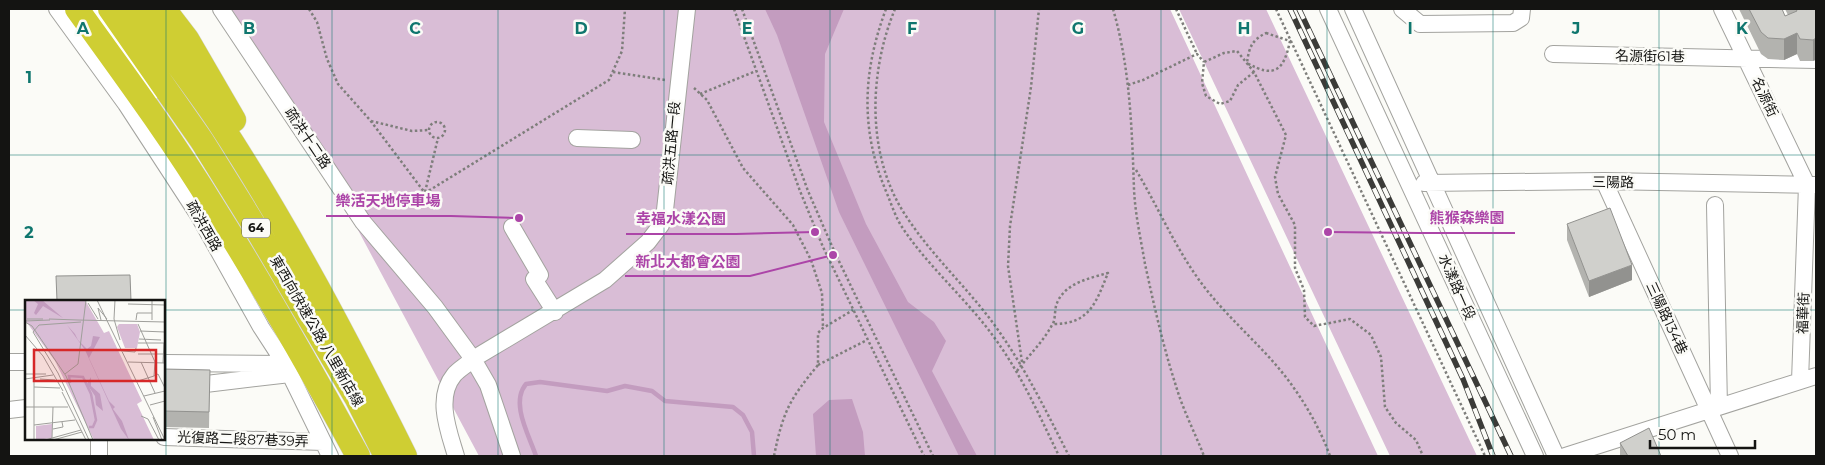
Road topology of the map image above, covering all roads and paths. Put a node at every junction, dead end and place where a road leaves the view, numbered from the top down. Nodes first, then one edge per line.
1 (57, 9) edge
2 (77, 9) edge
3 (92, 9) edge
4 (110, 9) edge
5 (126, 9) edge
6 (137, 9) edge
7 (164, 9) edge
8 (221, 9) edge
9 (309, 9) edge
10 (625, 9) edge
11 (687, 9) edge
12 (734, 9) edge
13 (742, 9) edge
14 (886, 9) edge
15 (895, 9) edge
16 (1039, 9) edge
17 (1113, 9) edge
18 (1176, 9) edge
19 (1276, 9) edge
20 (1328, 9) edge
21 (1353, 9) edge
22 (1402, 9) edge
23 (1522, 9) edge
24 (1722, 9) edge
25 (1290, 41) junction
26 (1197, 54) junction
27 (1553, 54) dead end
28 (1747, 58) junction
29 (1816, 60) edge
30 (1204, 62) junction
31 (1247, 62) junction
32 (756, 71) junction
33 (613, 72) junction
34 (1254, 72) junction
35 (665, 80) dead end
36 (689, 84) dead end
37 (1128, 85) junction
38 (700, 94) junction
39 (370, 120) junction
40 (429, 130) junction
41 (438, 138) junction
42 (577, 138) dead end
43 (632, 140) dead end
44 (1135, 169) junction
45 (1604, 181) junction
46 (1432, 182) junction
47 (1410, 184) junction
48 (1812, 185) edge
49 (425, 193) junction
50 (1715, 205) dead end
51 (512, 227) dead end
52 (853, 310) junction
53 (555, 312) junction
54 (1054, 324) junction
55 (823, 328) junction
56 (867, 340) junction
57 (472, 360) junction
58 (9, 362) edge
59 (25, 362) edge
60 (165, 363) edge
61 (1022, 364) junction
62 (818, 365) junction
63 (287, 369) junction
64 (1017, 371) junction
65 (1816, 376) edge
66 (1800, 380) junction
67 (165, 389) edge
68 (389, 395) junction
69 (25, 408) edge
70 (1714, 408) junction
71 (9, 410) edge
72 (165, 437) edge
73 (99, 440) edge
74 (326, 449) edge
75 (99, 456) edge
76 (360, 456) edge
77 (386, 456) edge
78 (405, 456) edge
79 (420, 456) edge
80 (456, 456) edge
81 (512, 456) edge
82 (774, 456) edge
83 (924, 456) edge
84 (933, 456) edge
85 (1059, 456) edge
86 (1069, 456) edge
87 (1204, 456) edge
88 (1330, 456) edge
89 (1423, 456) edge
90 (1485, 456) edge
91 (1535, 456) edge
92 (1556, 456) edge
93 (1565, 456) edge
94 (1730, 456) edge

1 - 63 street, 疏洪西路
2 - 76 highway
3 - 76 street, 疏洪西路
4 - 77 highway, 東西向快速公路 八里新店線 / 64
5 - 68 highway
6 - 78 highway, 東西向快速公路 八里新店線 / 64
7 - 68 highway
8 - 57 street, 疏洪十二路
9 - 39 path
10 - 33 path
11 - 53 street, 疏洪五路一段
12 - 32 path
13 - 84 path
14 - 64 path
15 - 61 path
16 - 61 path
17 - 37 path
18 - 26 path
19 - 25 path
20 - 47 street, 水漾路一段
21 - 46 street, 水漾路一段
22 - 23 street
24 - 28 street, 名源街
25 - 31 path
25 - 31 path
25 - 90 path
26 - 30 path
26 - 37 path
27 - 28 street, 名源街61巷
28 - 29 street, 名源街61巷
28 - 48 street, 名源街
30 - 31 path
30 - 34 path
31 - 34 path
32 - 38 path
32 - 52 path
33 - 35 path
33 - 49 path
34 - 89 path
36 - 38 path
37 - 44 path
38 - 55 path
39 - 40 path
39 - 49 path
40 - 41 path
40 - 41 path
41 - 49 path
42 - 43 street
44 - 87 path
44 - 88 path
45 - 46 street, 三陽路
45 - 48 street, 三陽路
45 - 70 street, 三陽路134巷
46 - 47 street, 三陽路
46 - 92 street, 水漾路一段
47 - 91 street, 水漾路一段
48 - 66 street, 福華街
50 - 70 street
51 - 53 street
52 - 55 path
52 - 56 path
53 - 57 street, 疏洪五路一段
54 - 54 path
54 - 61 path
55 - 62 path
56 - 62 path
56 - 83 path
57 - 80 street, 疏洪五路一段
57 - 81 street, 疏洪十二路
58 - 59 street
60 - 63 street
61 - 64 path
61 - 86 path
62 - 82 path
63 - 67 street
63 - 74 street, 疏洪西路
64 - 85 path
65 - 66 street
66 - 70 street
68 - 79 highway
69 - 71 street
70 - 93 street
70 - 94 street, 三陽路134巷
72 - 74 street, 光復路二段87巷39弄
73 - 75 street

